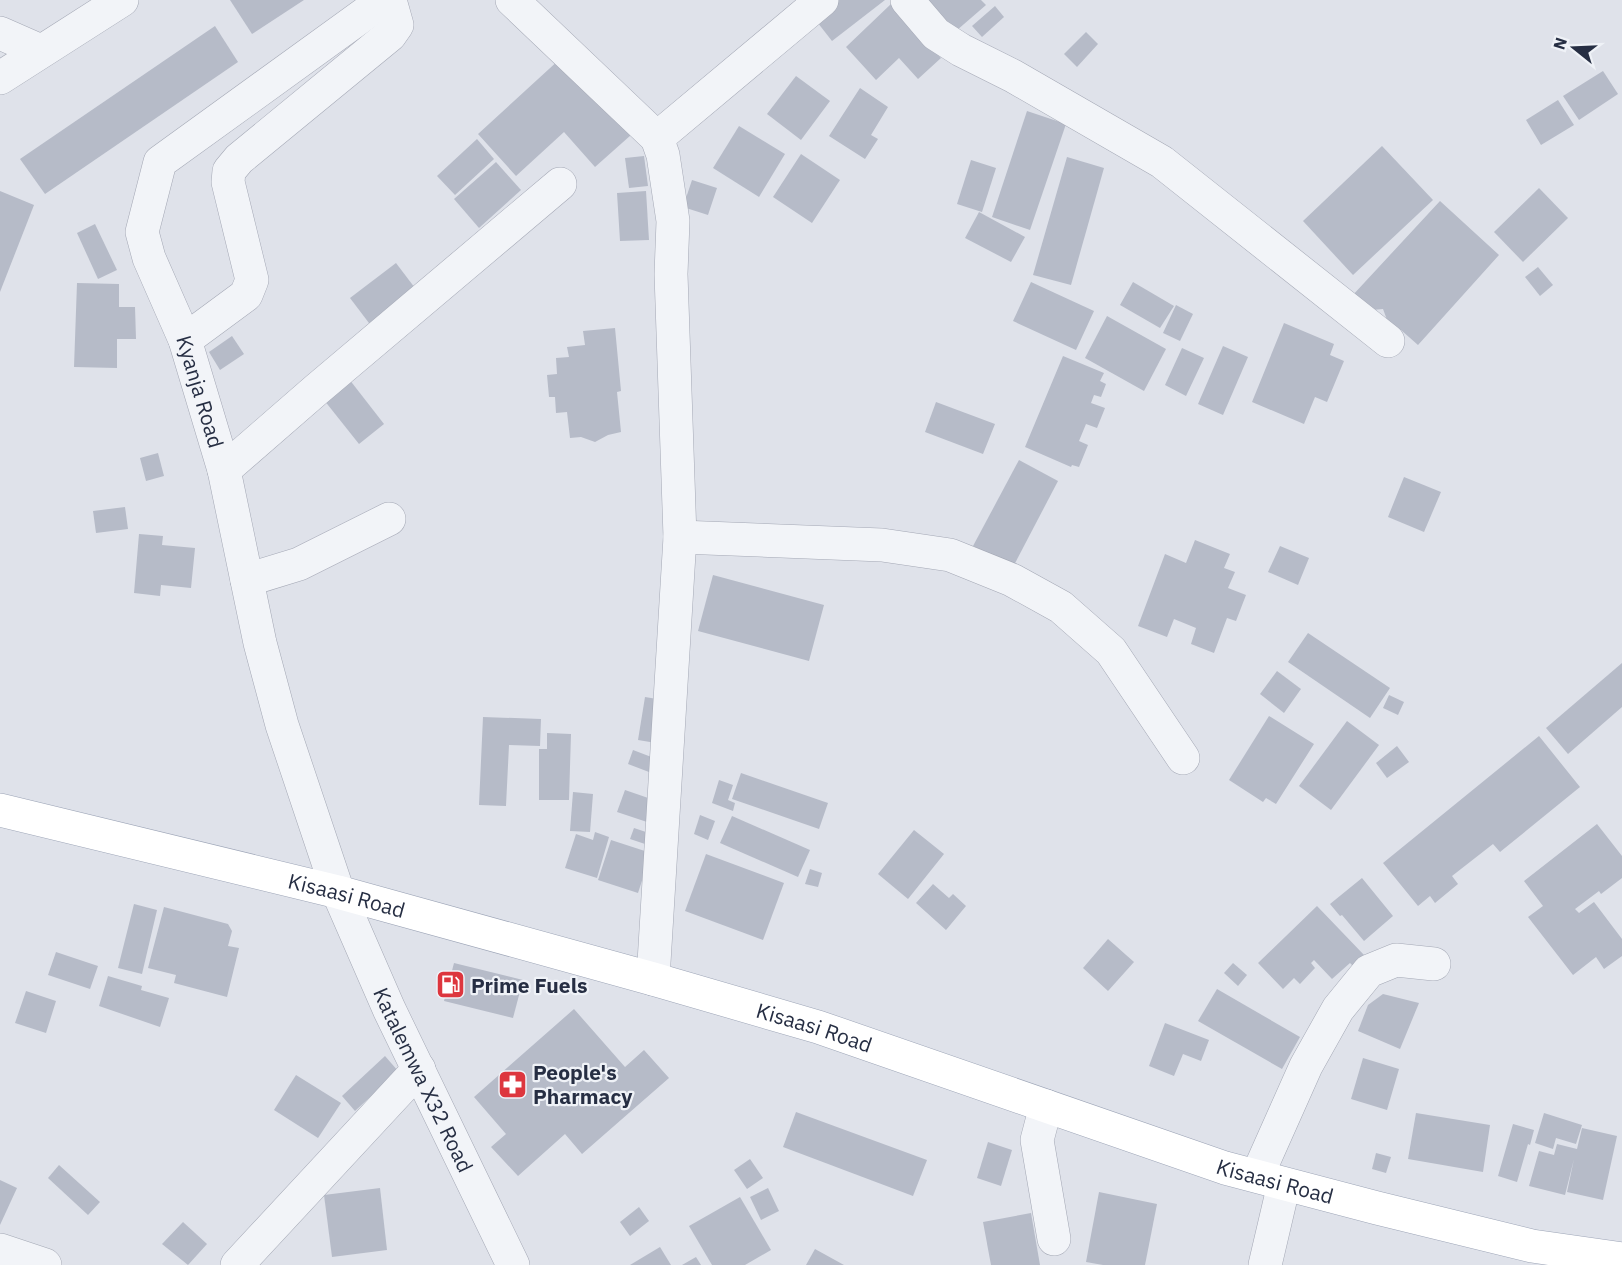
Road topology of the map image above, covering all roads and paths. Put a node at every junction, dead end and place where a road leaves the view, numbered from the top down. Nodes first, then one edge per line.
1 (122, 0) edge
2 (384, 0) edge
3 (390, 0) edge
4 (512, 0) edge
5 (822, 0) edge
6 (906, 0) edge
7 (0, 33) edge
8 (40, 51) junction
9 (0, 78) edge
10 (657, 138) junction
11 (560, 184) dead end
12 (184, 340) junction
13 (1388, 341) dead end
14 (224, 470) junction
15 (389, 519) dead end
16 (680, 537) junction
17 (247, 580) junction
18 (1183, 758) dead end
19 (0, 810) edge
20 (338, 892) junction
21 (1434, 964) dead end
22 (653, 979) junction
23 (419, 1069) junction
24 (1046, 1106) junction
25 (1270, 1180) junction
26 (1054, 1239) dead end
27 (0, 1250) edge
28 (1622, 1259) edge
29 (45, 1265) edge
30 (237, 1265) edge
31 (513, 1265) edge
32 (1265, 1265) edge

1 - 8 street
2 - 12 street, Kyanja Road
3 - 12 street
4 - 10 street
5 - 10 street
6 - 13 street
7 - 8 street
8 - 9 street
10 - 16 street
11 - 14 street
12 - 14 street, Kyanja Road
14 - 17 street, Kyanja Road
15 - 17 street
16 - 18 street
16 - 22 street
17 - 20 street, Kyanja Road
19 - 20 main road, Kisaasi Road
20 - 22 main road, Kisaasi Road
20 - 23 street, Katalemwa X32 Road
21 - 25 street
22 - 24 main road, Kisaasi Road
23 - 30 street
23 - 31 street, Katalemwa X32 Road
24 - 25 main road, Kisaasi Road
24 - 26 street
25 - 28 main road, Kisaasi Road
25 - 32 street
27 - 29 street

